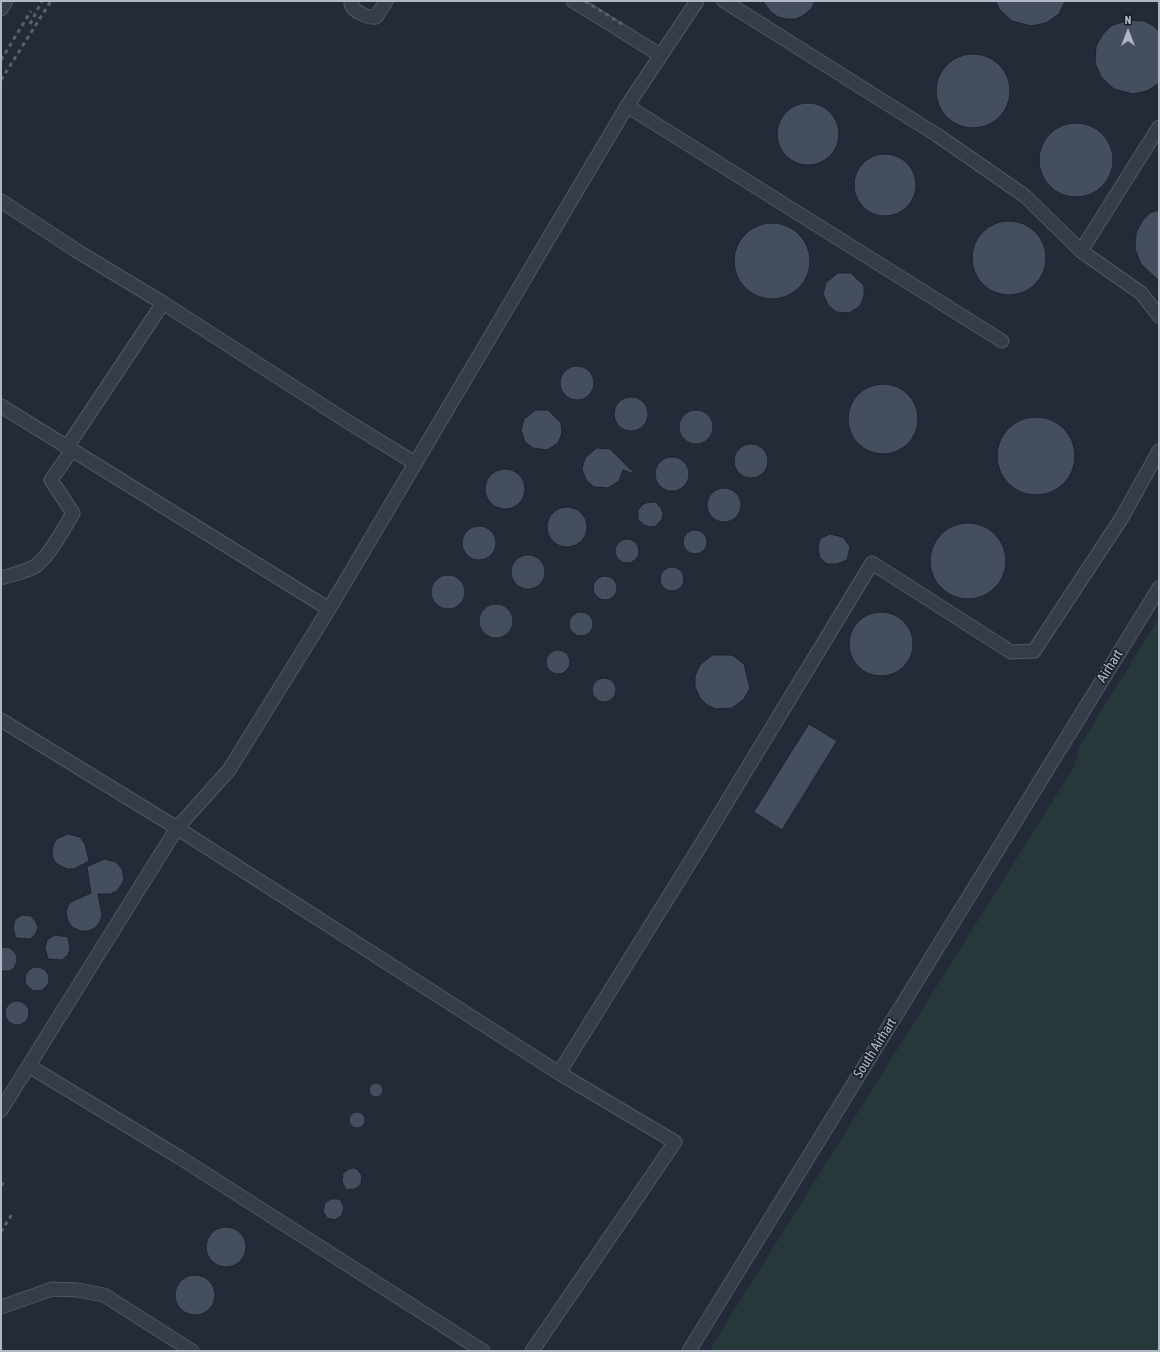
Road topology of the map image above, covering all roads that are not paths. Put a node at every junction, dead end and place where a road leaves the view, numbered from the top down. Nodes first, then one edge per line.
1 (6, 1) edge
2 (352, 1) edge
3 (386, 1) edge
4 (573, 1) edge
5 (697, 1) edge
6 (724, 1) edge
7 (1, 9) edge
8 (660, 55) junction
9 (627, 106) junction
10 (1159, 127) edge
11 (1, 202) edge
12 (1081, 251) junction
13 (163, 303) junction
14 (1159, 316) edge
15 (1002, 341) dead end
16 (1, 406) edge
17 (69, 448) junction
18 (1159, 451) edge
19 (415, 463) junction
20 (1, 578) edge
21 (1159, 588) edge
22 (329, 609) junction
23 (1, 720) edge
24 (1061, 745) joint
25 (177, 828) junction
26 (29, 1066) junction
27 (559, 1073) junction
28 (1, 1110) edge
29 (1, 1307) edge
30 (192, 1351) edge
31 (483, 1351) edge
32 (532, 1351) edge
33 (689, 1351) edge

1 - 7 street
2 - 3 street
4 - 8 street
5 - 8 street
6 - 12 street
8 - 9 street
9 - 15 street
9 - 19 street
10 - 12 street
11 - 13 street
12 - 14 street
13 - 17 street
13 - 19 street
16 - 17 street
17 - 20 street
17 - 22 street
18 - 27 street
19 - 22 street
21 - 24 street, Airhart
22 - 25 street
23 - 25 street
24 - 33 street, South Airhart
25 - 26 street
25 - 27 street
26 - 28 street
26 - 31 street
27 - 32 street
29 - 30 street

